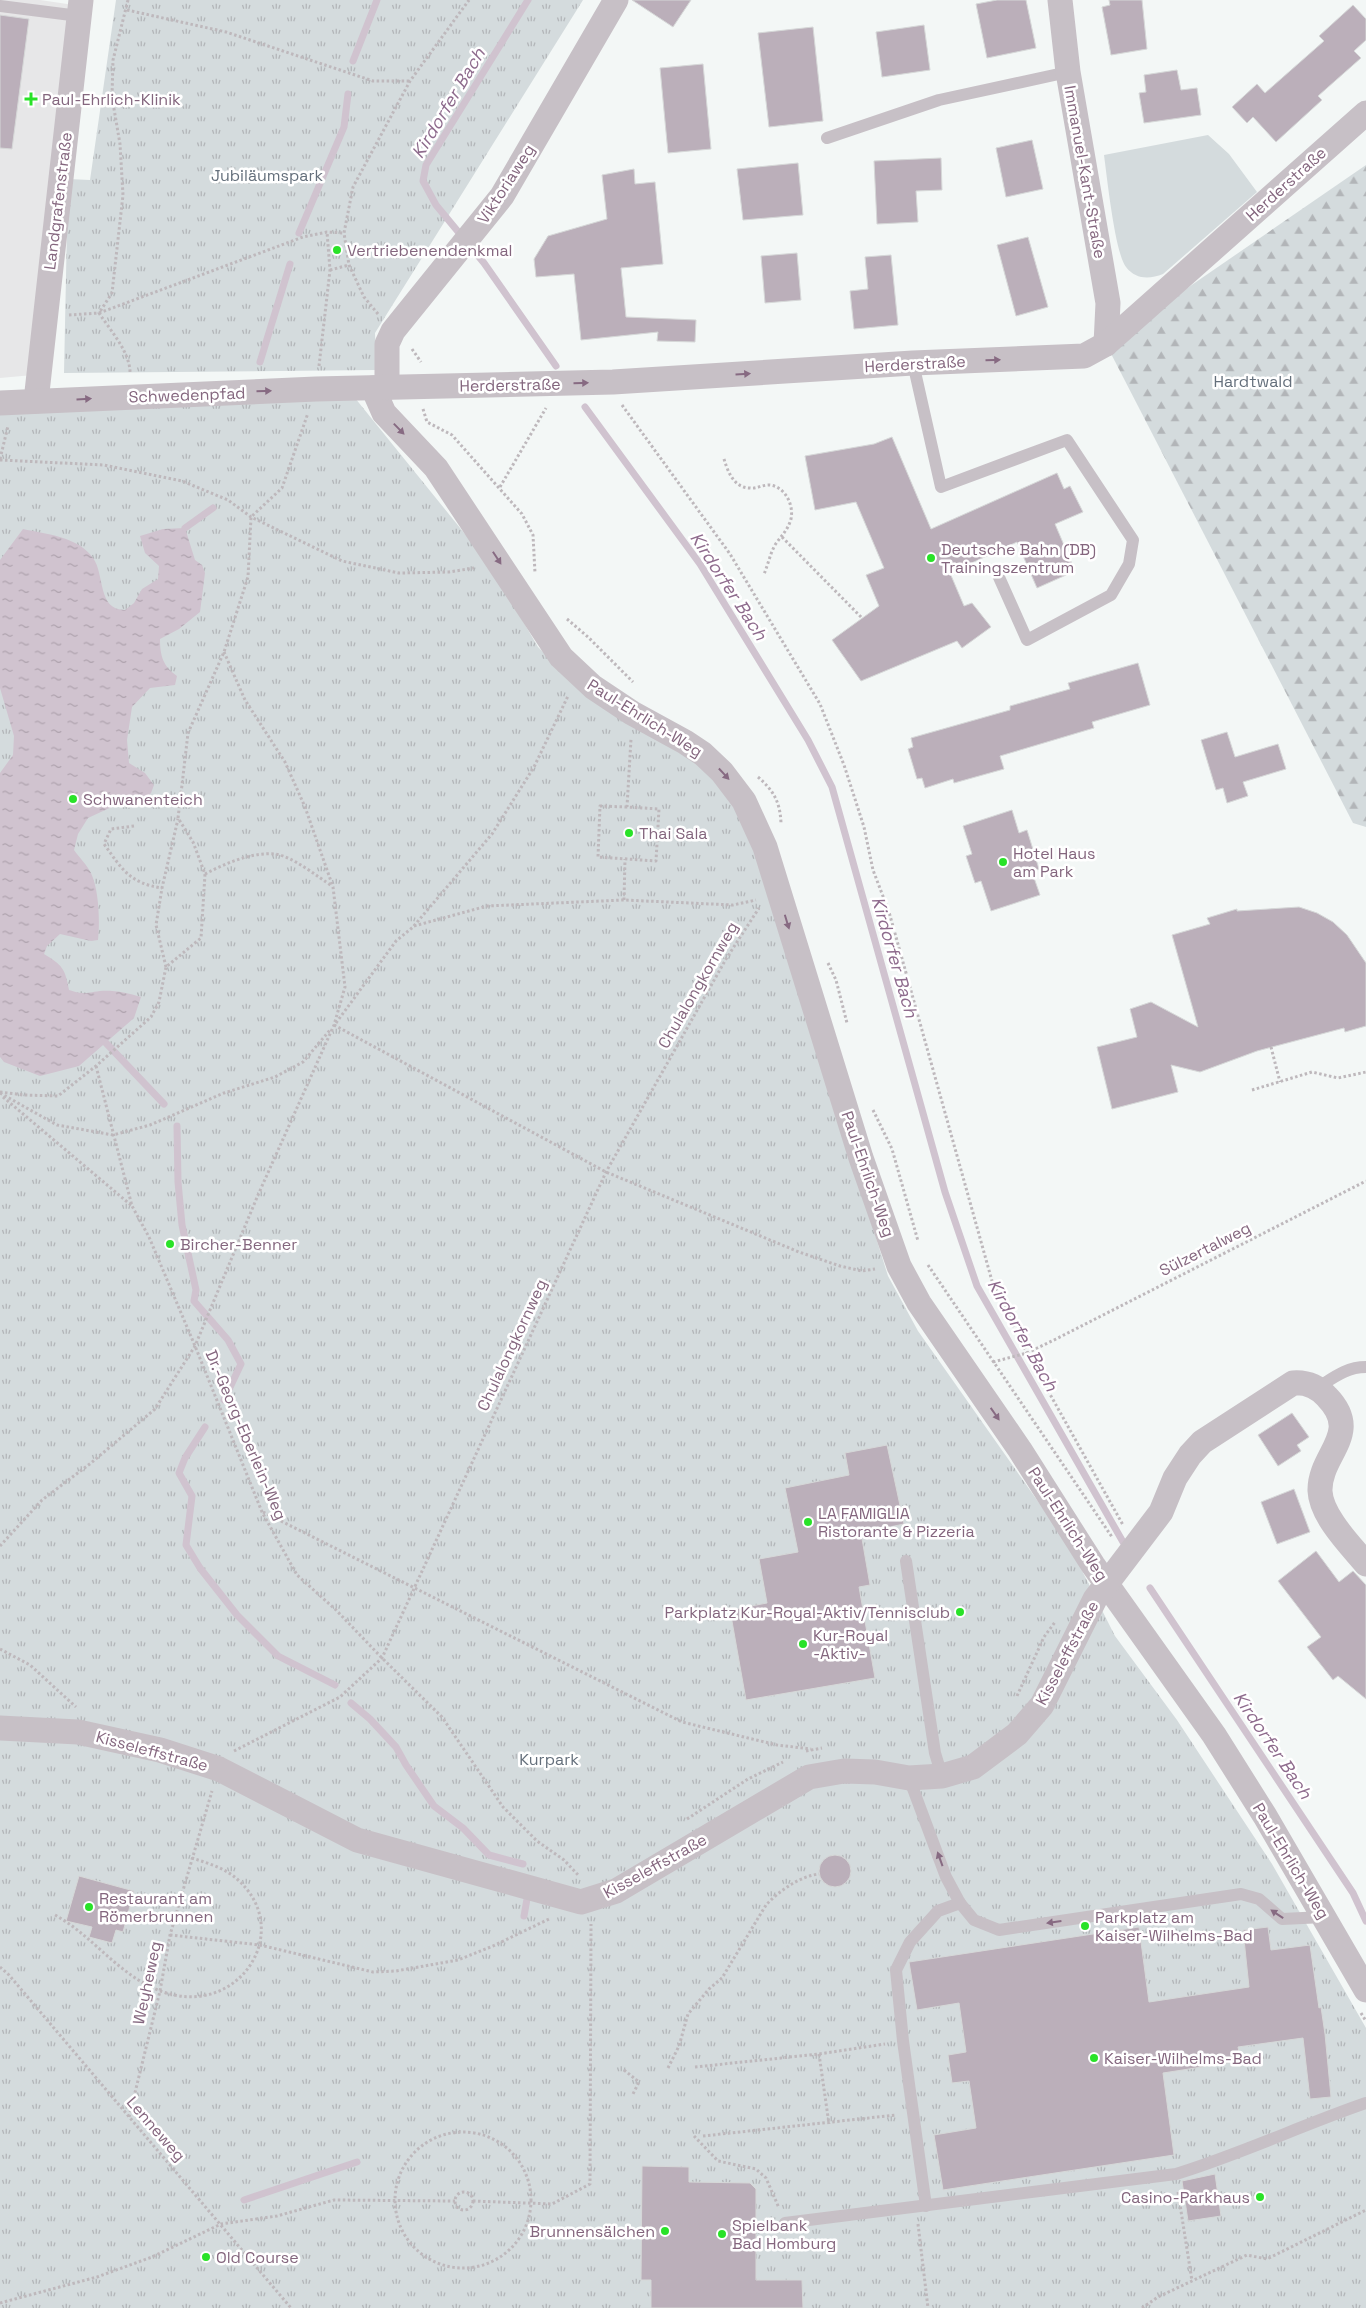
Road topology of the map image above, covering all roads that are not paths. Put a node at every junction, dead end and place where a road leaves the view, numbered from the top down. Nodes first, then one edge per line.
1 (616, 0) edge
2 (1060, 0) edge
3 (0, 6) edge
4 (80, 8) edge
5 (1068, 72) junction
6 (1366, 113) edge
7 (827, 138) dead end
8 (1106, 344) junction
9 (913, 363) junction
10 (380, 388) junction
11 (16, 402) edge
12 (998, 575) dead end
13 (1366, 1367) edge
14 (1317, 1388) junction
15 (906, 1561) dead end
16 (1366, 1564) edge
17 (1106, 1584) junction
18 (0, 1728) edge
19 (942, 1776) junction
20 (909, 1778) junction
21 (960, 1903) junction
22 (1324, 1917) junction
23 (1366, 1990) edge
24 (1366, 2103) edge
25 (926, 2206) junction
26 (785, 2223) road end

1 - 10 street, Viktoriaweg
2 - 5 street, Immanuel-Kant-Straße
3 - 4 lane
4 - 11 street, Landgrafenstraße
5 - 7 lane
5 - 8 street, Immanuel-Kant-Straße
6 - 8 street, Herderstraße
9 -> 8 street, Herderstraße
10 -> 9 street, Herderstraße
9 - 12 lane
11 -> 10 street, Schwedenpfad
10 -> 17 street, Paul-Ehrlich-Weg
13 - 14 lane
14 - 16 street
14 - 17 street, Kisseleffstraße
15 - 19 lane
17 - 19 street, Kisseleffstraße
17 - 22 street, Paul-Ehrlich-Weg
18 - 20 street, Kisseleffstraße
19 - 20 street, Kisseleffstraße
21 -> 20 lane
22 -> 21 lane
21 - 25 lane
22 - 23 street, Paul-Ehrlich-Weg
24 - 25 lane
25 - 26 lane

